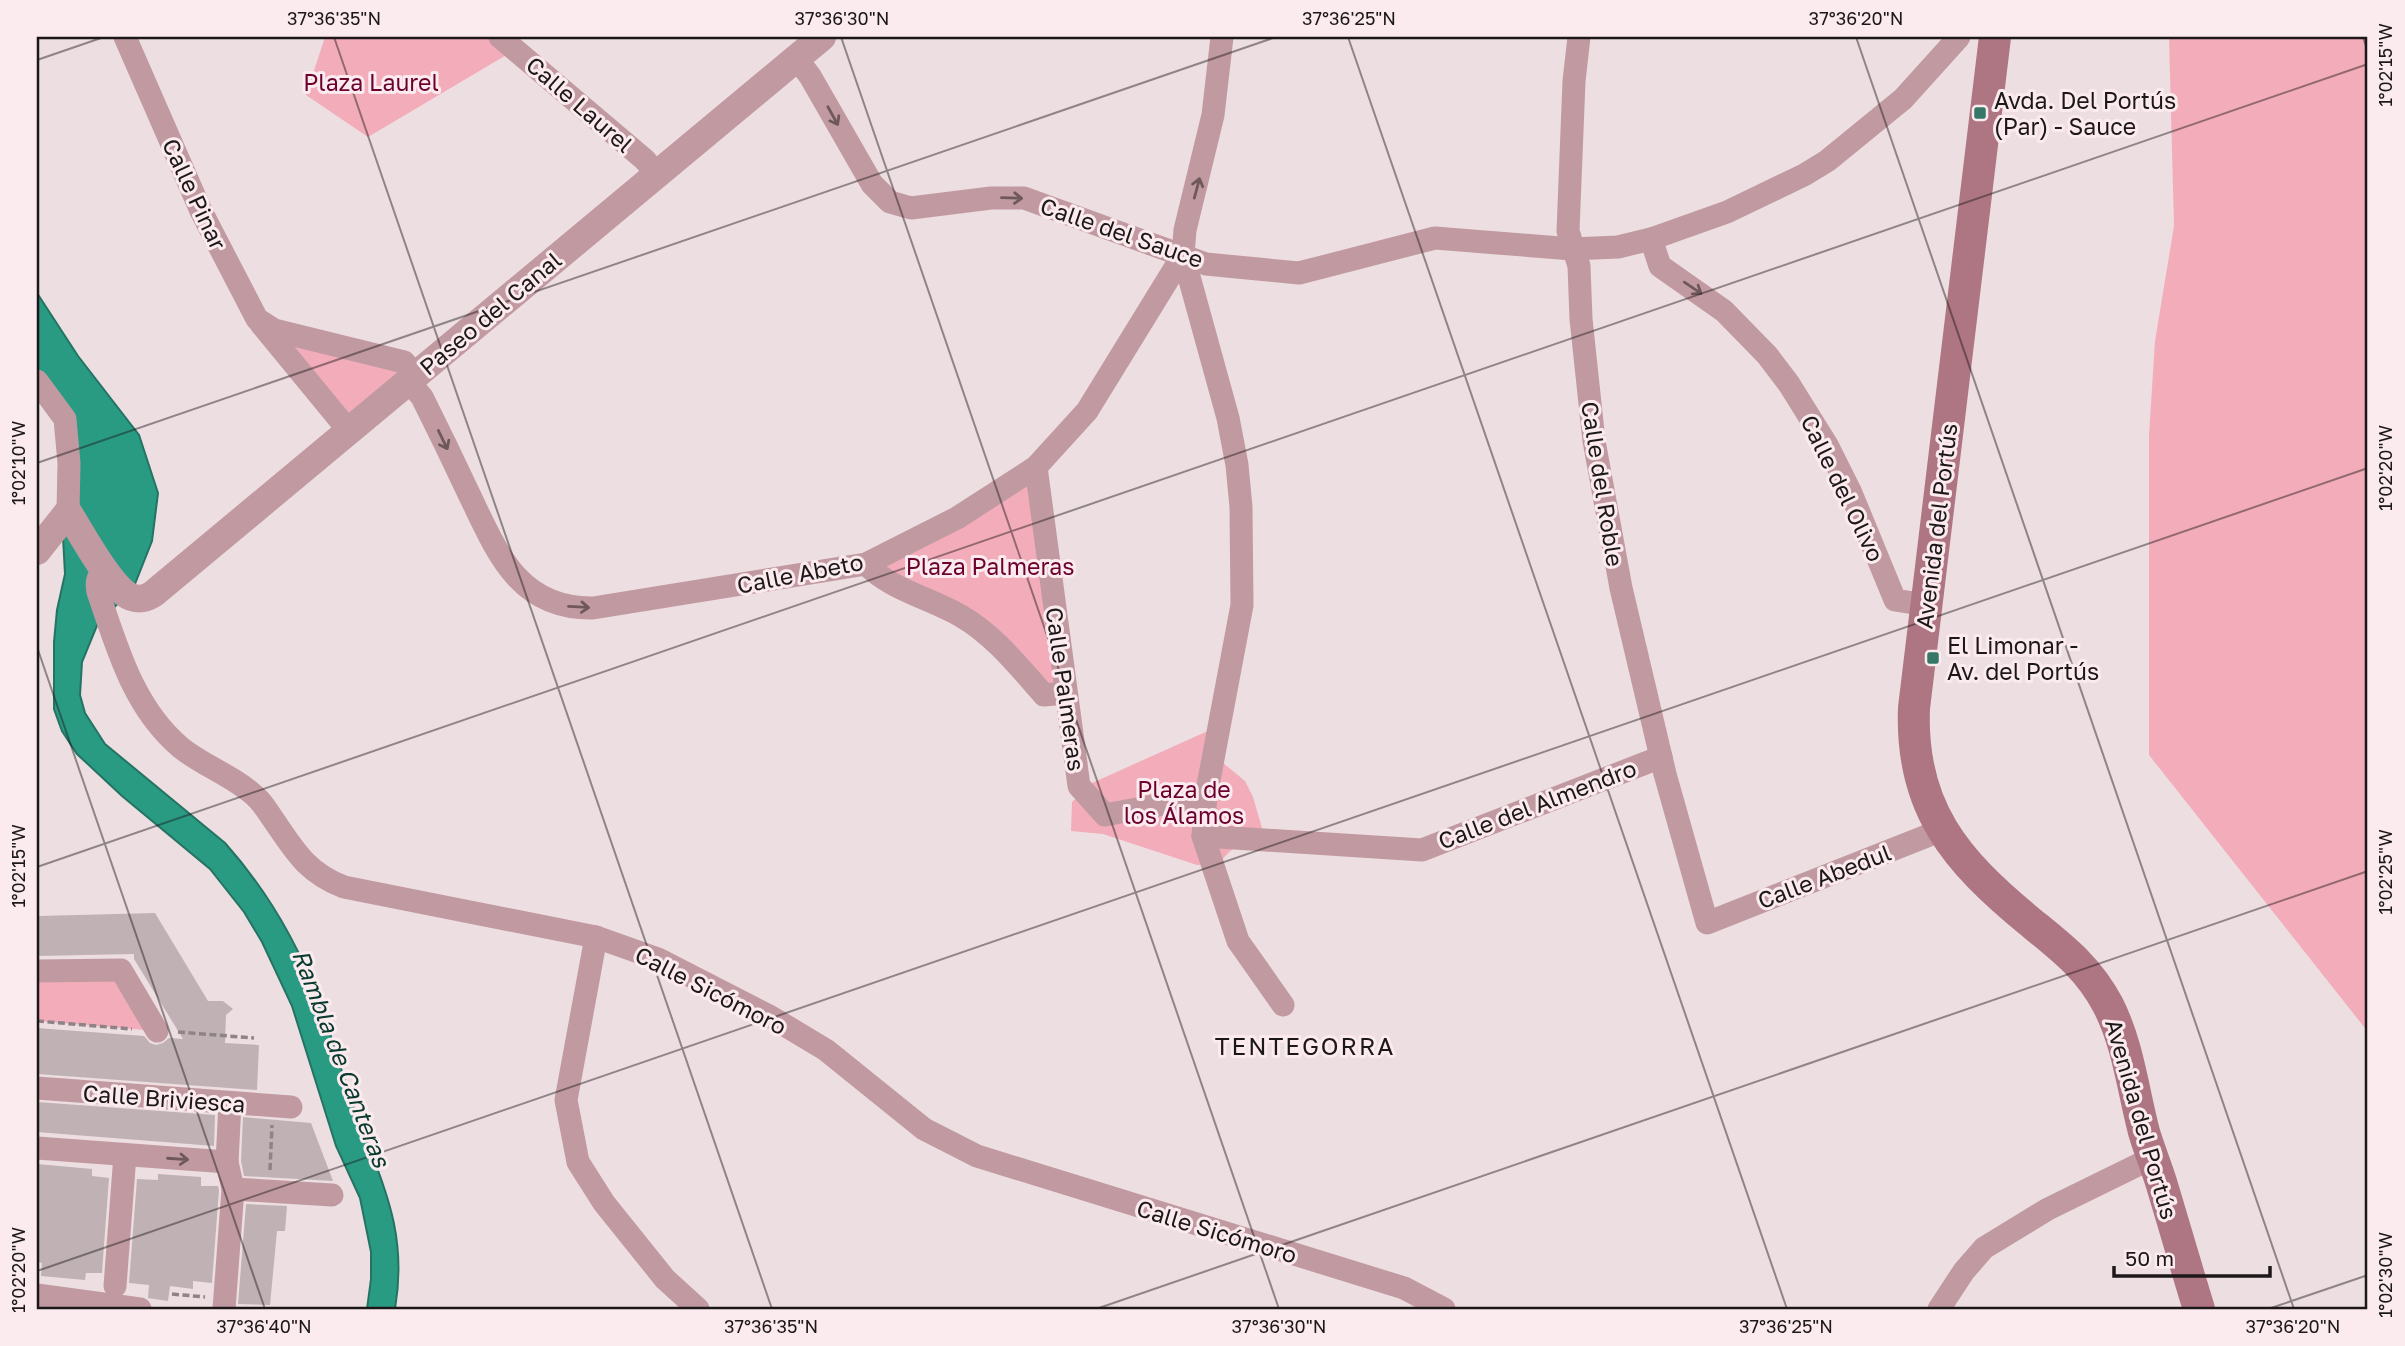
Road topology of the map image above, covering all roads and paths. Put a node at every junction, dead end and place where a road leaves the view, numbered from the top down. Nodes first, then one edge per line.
1 (122, 37) edge
2 (500, 37) edge
3 (822, 37) edge
4 (1222, 37) edge
5 (1579, 37) edge
6 (1959, 37) edge
7 (1995, 37) edge
8 (796, 59) junction
9 (657, 174) junction
10 (1651, 239) junction
11 (1572, 249) junction
12 (1183, 255) junction
13 (257, 319) junction
14 (412, 379) junction
15 (37, 381) edge
16 (349, 431) junction
17 (1036, 467) junction
18 (68, 512) junction
19 (37, 551) edge
20 (866, 564) junction
21 (105, 570) junction
22 (1926, 605) junction
23 (1066, 693) junction
24 (1661, 757) junction
25 (1206, 796) junction
26 (1942, 830) junction
27 (1203, 836) junction
28 (1707, 923) joint
29 (596, 937) junction
30 (37, 971) edge
31 (1283, 1005) dead end
32 (158, 1031) dead end
33 (37, 1088) edge
34 (230, 1103) junction
35 (282, 1112) joint
36 (37, 1148) edge
37 (125, 1155) junction
38 (2152, 1158) junction
39 (227, 1162) junction
40 (269, 1181) dead end
41 (233, 1189) junction
42 (332, 1195) dead end
43 (116, 1286) dead end
44 (172, 1294) dead end
45 (37, 1295) edge
46 (215, 1303) edge
47 (140, 1309) edge
48 (698, 1309) edge
49 (1444, 1309) edge
50 (1939, 1309) edge
51 (2199, 1309) edge

1 - 13 street, Calle Pinar
2 - 9 street, Calle Laurel
3 - 8 street, Paseo del Canal
12 -> 4 street
5 - 11 street, Calle del Roble
6 - 10 street, Calle del Sauce
7 - 22 main road, Avenida del Portús
8 - 9 street, Paseo del Canal
8 -> 12 street, Calle del Sauce
9 - 14 street, Paseo del Canal
10 - 11 street, Calle del Sauce
10 -> 22 street, Calle del Olivo
11 - 12 street, Calle del Sauce
11 - 24 street, Calle del Roble
12 - 17 street, Calle Abeto
12 - 25 street
13 - 14 street
13 - 16 street, Calle Pinar
14 - 16 street, Paseo del Canal
14 -> 20 street, Calle Abeto
15 - 18 street
16 - 21 street, Paseo del Canal
17 - 20 street, Calle Abeto
17 - 23 street, Calle Palmeras
18 - 19 street
18 - 21 street
20 - 23 street
21 - 29 street, Calle Sicómoro
22 - 26 main road, Avenida del Portús
23 - 25 street, Calle Palmeras
24 - 27 street, Calle del Almendro
24 - 28 street, Calle del Roble
25 - 27 street
26 - 28 street, Calle Abedul
26 - 38 main road, Avenida del Portús
27 - 31 street
29 - 48 street
29 - 49 street, Calle Sicómoro
30 - 32 street
33 - 34 street, Calle Briviesca
34 - 35 street, Calle Briviesca
34 - 39 street
35 - 40 path
36 - 37 street
37 -> 39 street
37 - 43 street
38 - 50 street
38 - 51 main road, Avenida del Portús
39 - 41 street
41 - 42 street
41 - 46 street
44 - 46 path
45 - 47 street

